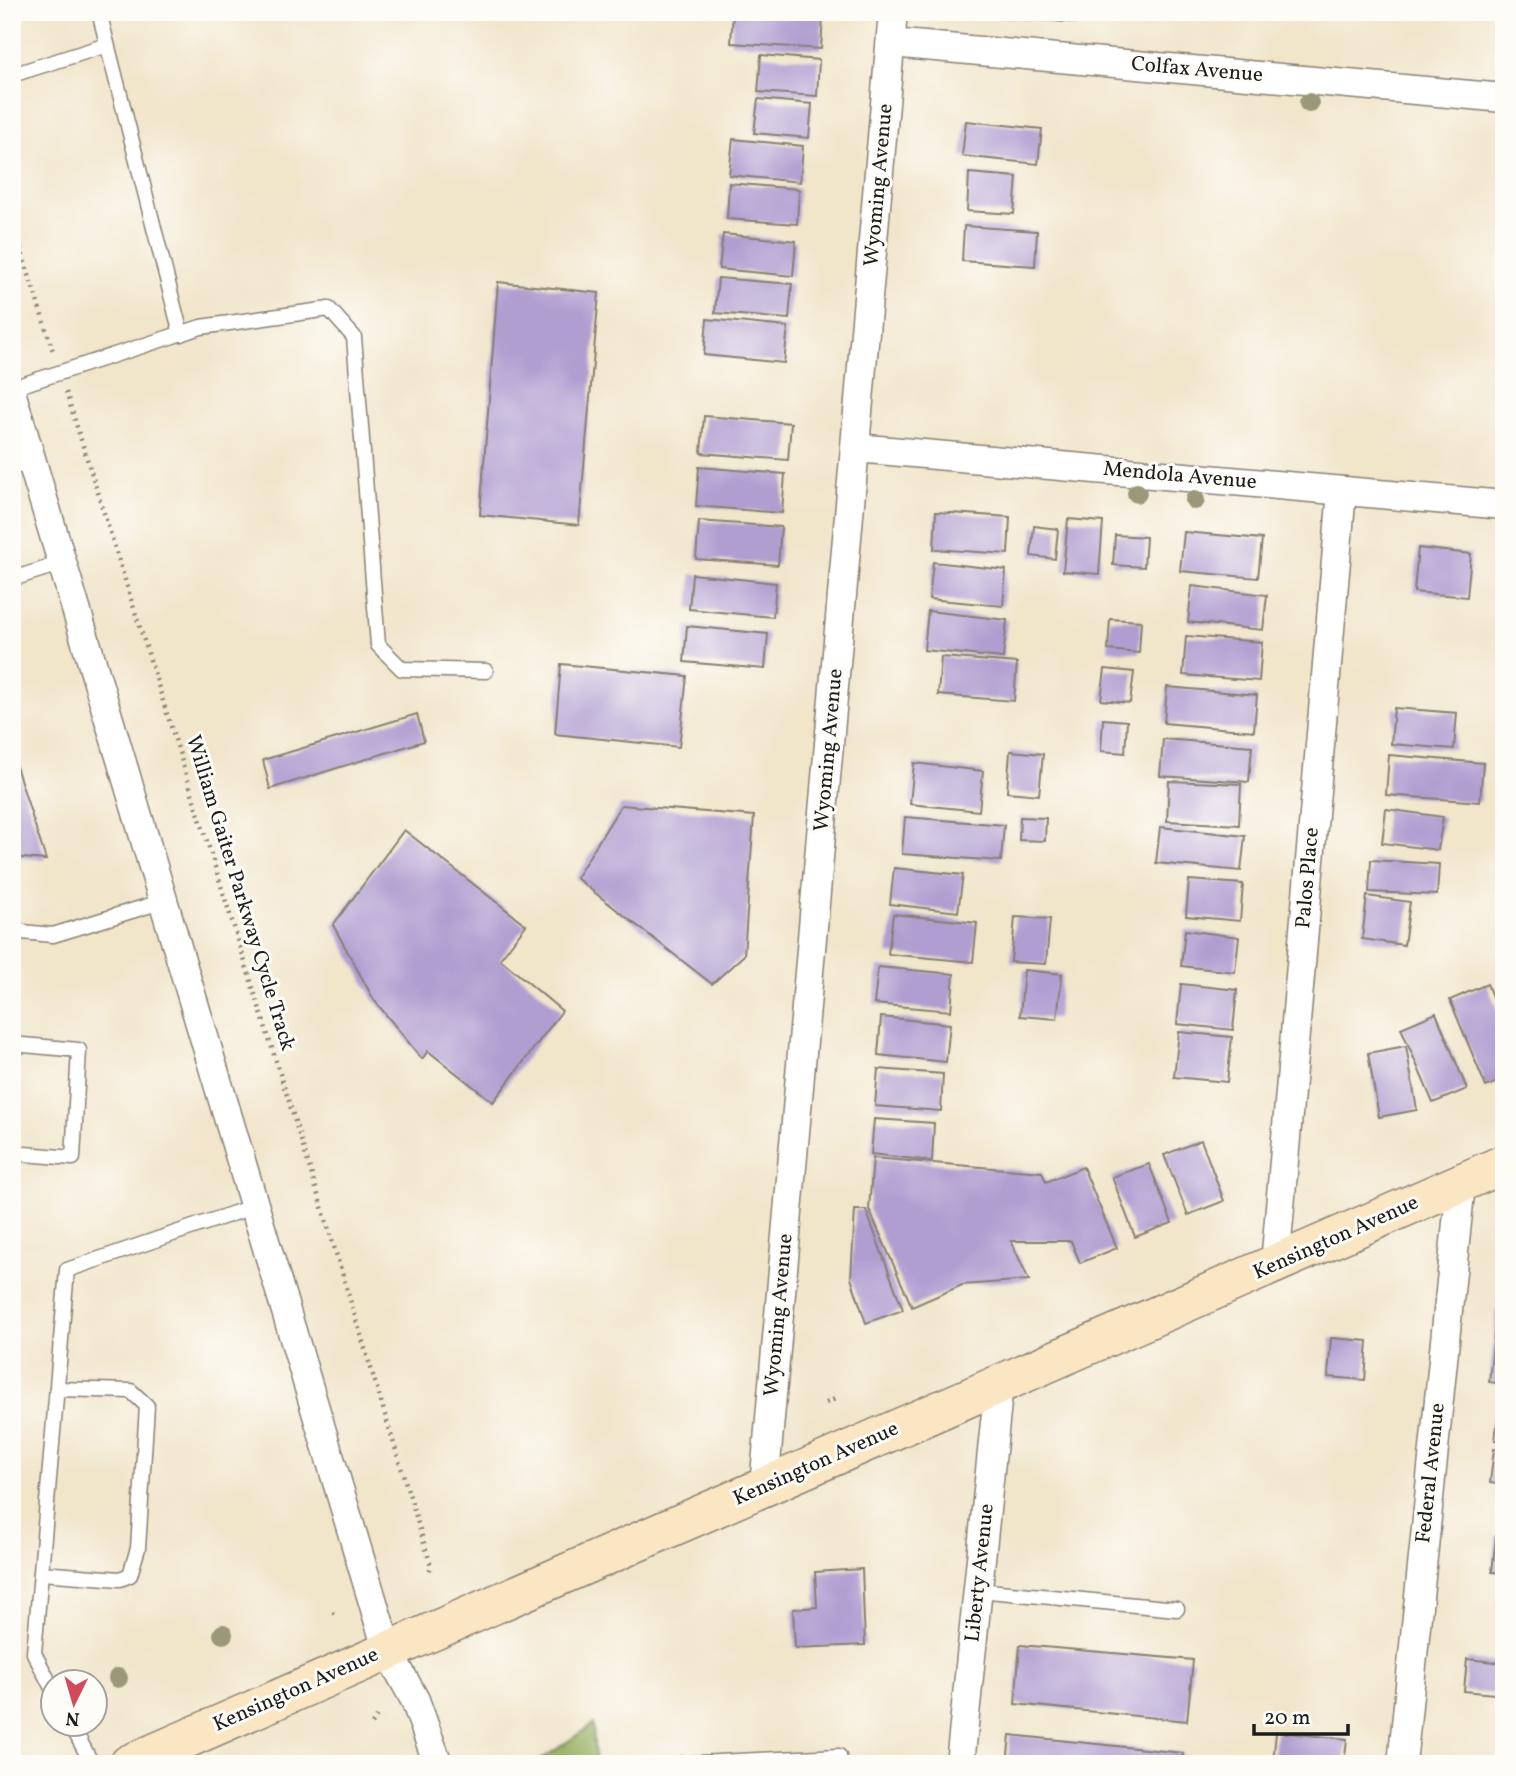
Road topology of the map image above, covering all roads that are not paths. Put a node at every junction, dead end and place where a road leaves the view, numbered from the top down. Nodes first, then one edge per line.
1 (99, 12) edge
2 (893, 12) edge
3 (891, 43) junction
4 (107, 45) junction
5 (12, 75) edge
6 (1504, 98) edge
7 (181, 334) junction
8 (12, 388) edge
9 (12, 395) edge
10 (856, 448) junction
11 (23, 467) edge
12 (1342, 491) junction
13 (1504, 505) edge
14 (63, 563) junction
15 (12, 579) edge
16 (486, 671) dead end
17 (164, 901) junction
18 (12, 931) edge
19 (12, 1044) edge
20 (12, 1153) edge
21 (1504, 1164) edge
22 (1461, 1183) junction
23 (255, 1206) junction
24 (1275, 1265) junction
25 (999, 1383) junction
26 (57, 1389) junction
27 (764, 1488) junction
28 (41, 1573) junction
29 (978, 1590) junction
30 (1177, 1609) dead end
31 (387, 1649) junction
32 (42, 1668) edge
33 (78, 1738) edge
34 (92, 1764) edge
35 (129, 1764) edge
36 (439, 1764) edge
37 (679, 1764) edge
38 (840, 1764) edge
39 (960, 1764) edge
40 (1402, 1764) edge

1 - 4 lane
2 - 3 street, Wyoming Avenue
3 - 6 street, Colfax Avenue
3 - 10 street, Wyoming Avenue
4 - 5 lane
4 - 7 lane
7 - 8 lane
7 - 16 lane
9 - 11 street
10 - 12 street, Mendola Avenue
10 - 27 street, Wyoming Avenue
11 - 14 street
12 - 13 street, Mendola Avenue
12 - 24 street, Palos Place
14 - 15 lane
14 - 17 street
17 - 18 lane
17 - 23 street
19 - 20 lane
21 - 22 street, Kensington Avenue
22 - 24 street, Kensington Avenue
22 - 40 street, Federal Avenue
23 - 26 lane
23 - 31 street
24 - 25 street, Kensington Avenue
25 - 27 street, Kensington Avenue
25 - 29 street, Liberty Avenue
26 - 28 lane
26 - 28 lane
27 - 31 street, Kensington Avenue
28 - 32 lane
29 - 30 lane
29 - 39 street, Liberty Avenue
31 - 35 street, Kensington Avenue
31 - 36 street
33 - 34 lane
37 - 38 lane

